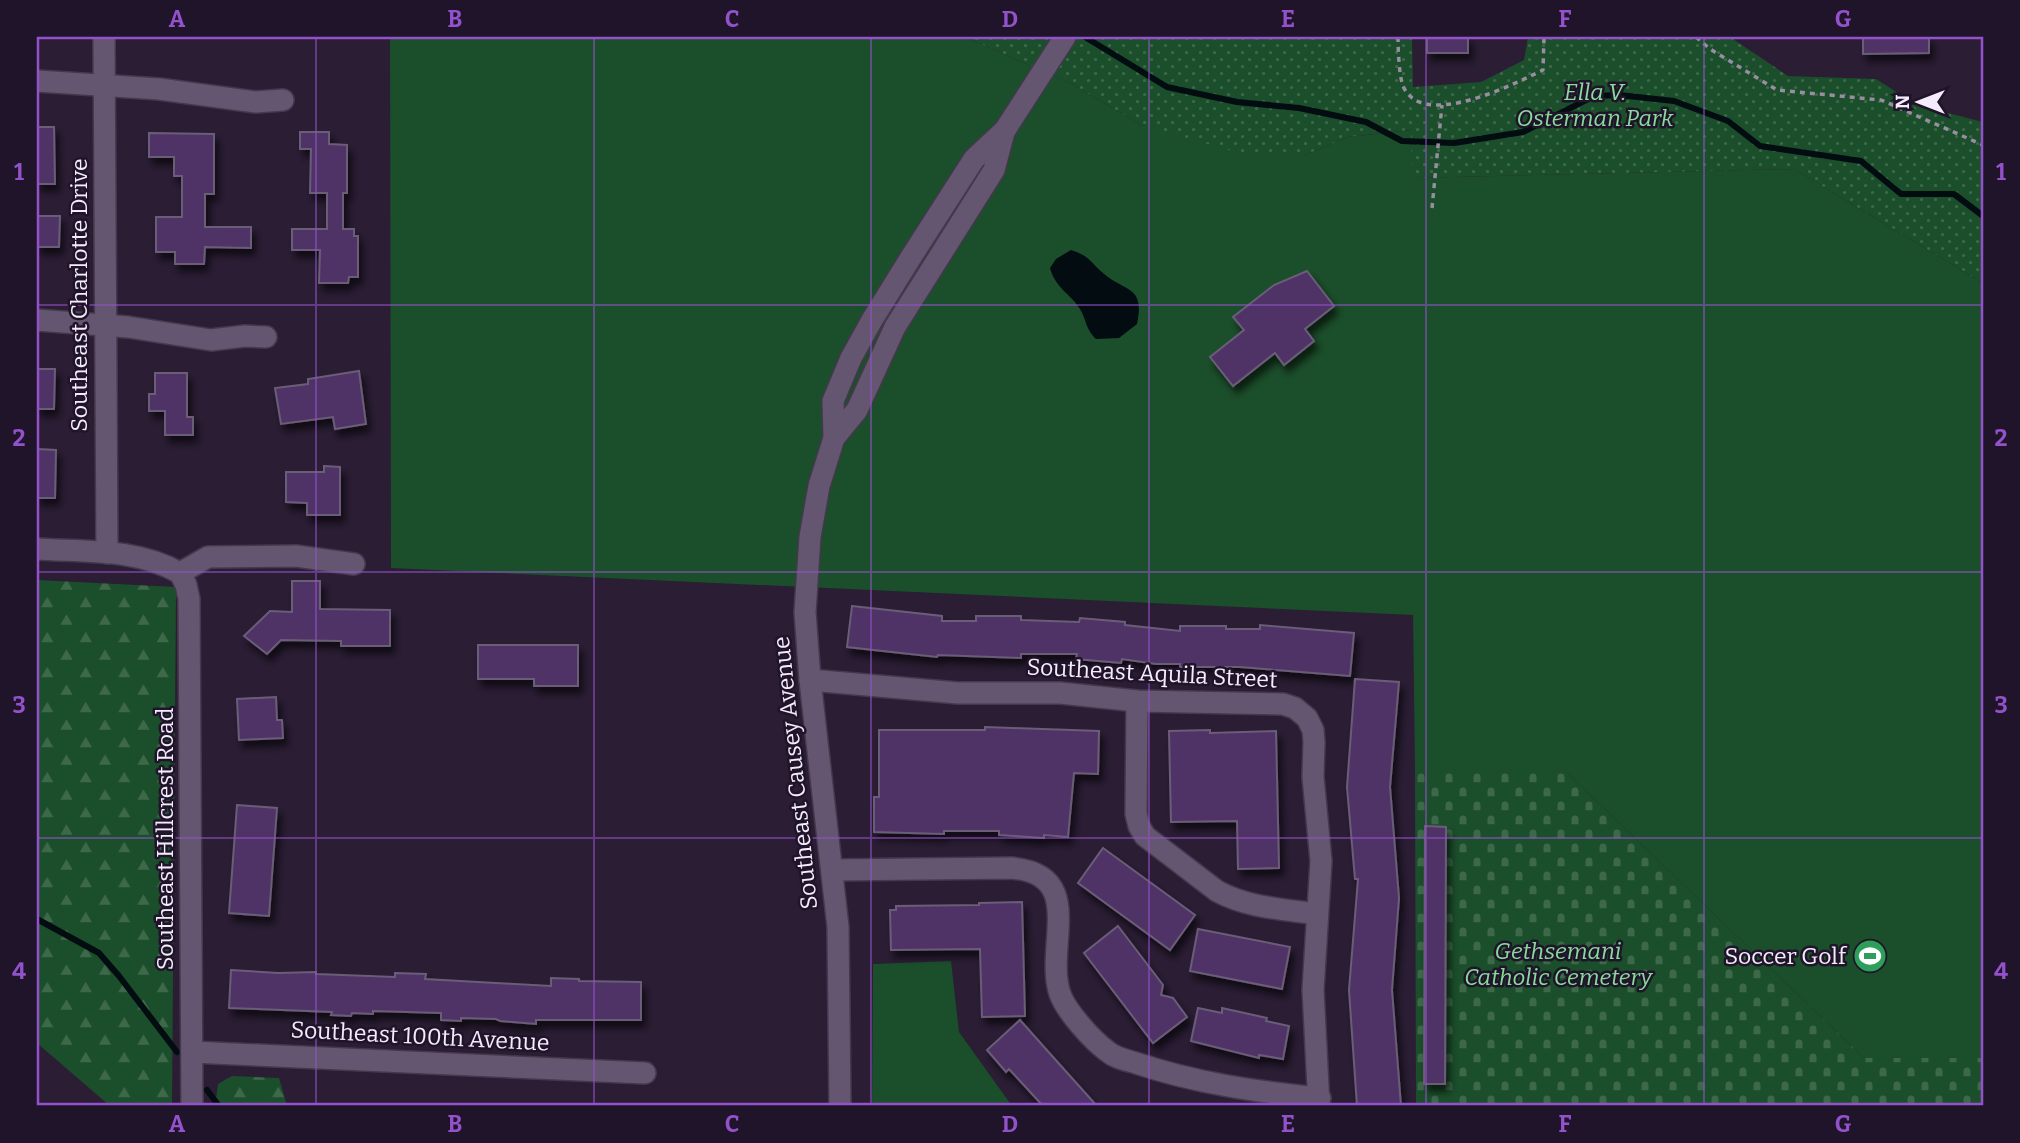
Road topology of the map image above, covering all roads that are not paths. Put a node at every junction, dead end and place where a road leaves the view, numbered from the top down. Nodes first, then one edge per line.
1 (104, 37) edge
2 (1065, 37) edge
3 (37, 81) edge
4 (104, 86) junction
5 (283, 100) dead end
6 (37, 320) edge
7 (105, 325) junction
8 (266, 337) dead end
9 (37, 550) edge
10 (107, 553) junction
11 (354, 564) dead end
12 (180, 573) junction
13 (810, 680) junction
14 (1137, 701) junction
15 (832, 870) junction
16 (1317, 914) junction
17 (192, 1052) junction
18 (645, 1073) dead end
19 (1319, 1102) edge
20 (192, 1106) edge
21 (840, 1106) edge

1 - 4 street, Southeast Charlotte Drive
2 - 13 street, Southeast Causey Avenue
3 - 4 street
4 - 5 street
4 - 7 street, Southeast Charlotte Drive
6 - 7 street
7 - 8 street
7 - 10 street, Southeast Charlotte Drive
9 - 10 street
10 - 12 street
11 - 12 street
12 - 17 street, Southeast Hillcrest Road
13 - 14 street, Southeast Aquila Street
13 - 15 street, Southeast Causey Avenue
14 - 16 street
14 - 16 street, Southeast Aquila Street
15 - 19 street
15 - 21 street, Southeast Causey Avenue
16 - 19 street, Southeast Aquila Street
17 - 18 street, Southeast 100th Avenue
17 - 20 street, Southeast Hillcrest Road

